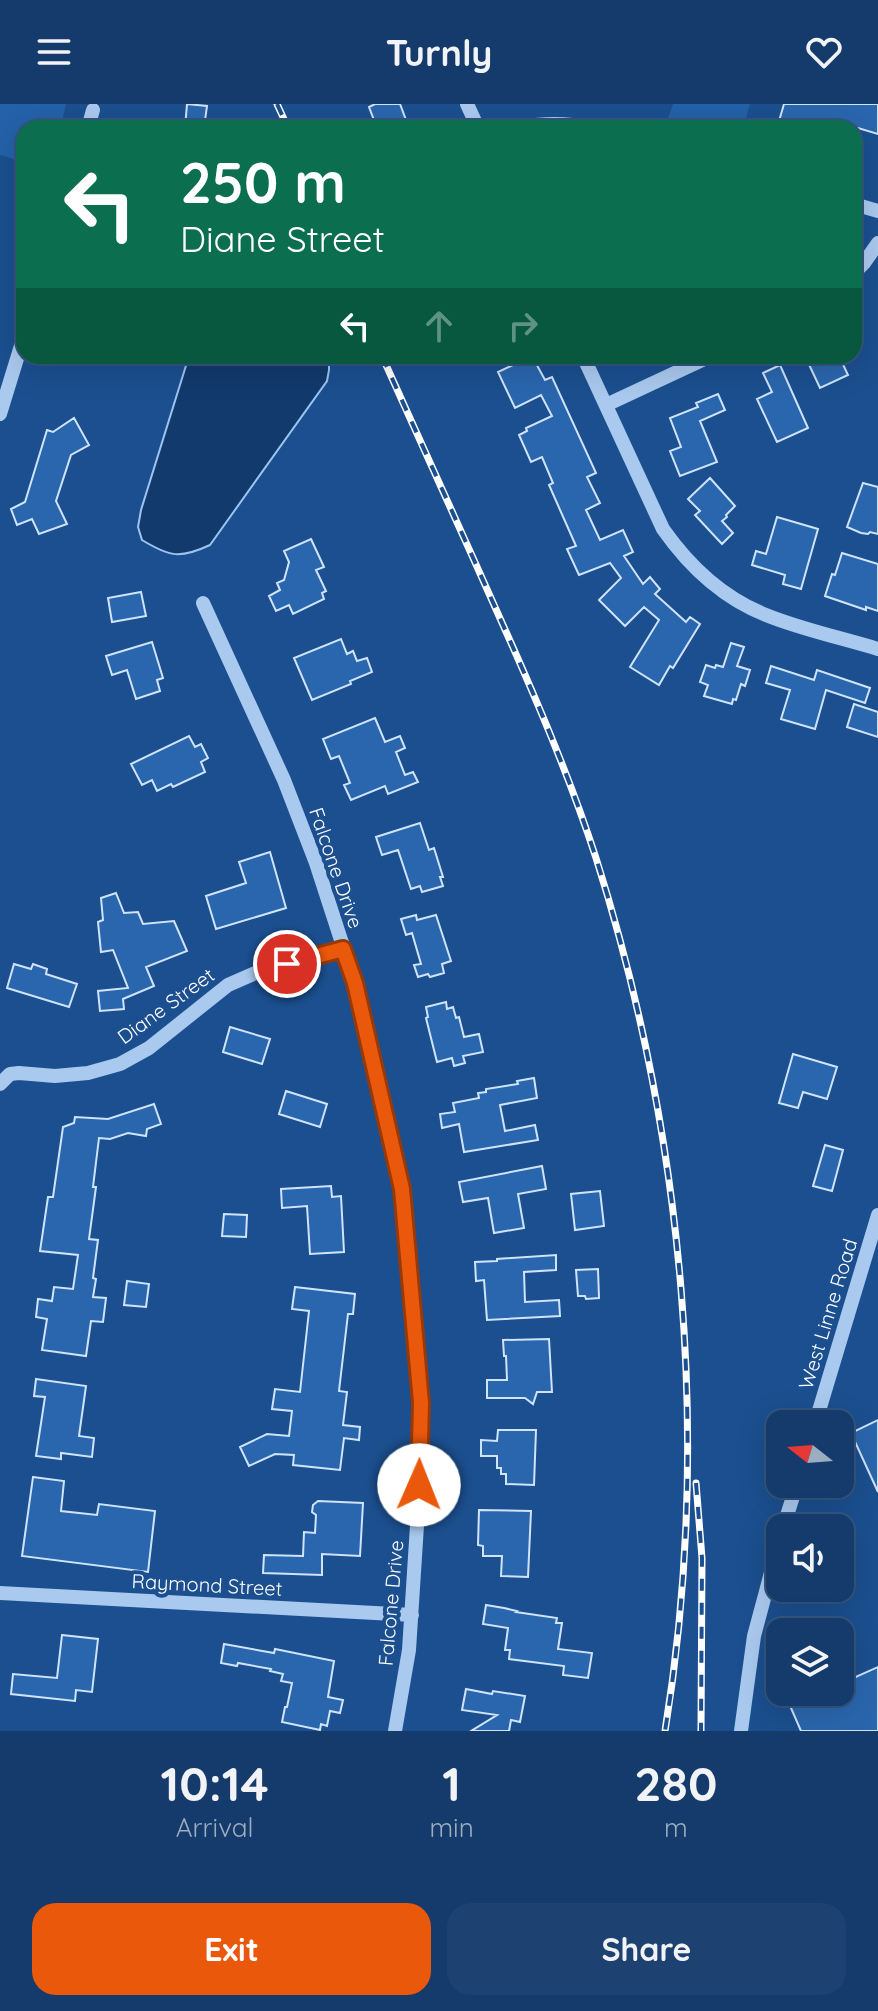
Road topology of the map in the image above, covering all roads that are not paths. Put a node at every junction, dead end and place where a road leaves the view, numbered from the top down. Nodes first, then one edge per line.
1 (93, 110) dead end
2 (90, 120) edge
3 (878, 243) edge
4 (862, 265) edge
5 (16, 362) edge
6 (587, 364) edge
7 (694, 364) edge
8 (606, 405) junction
9 (0, 414) edge
10 (203, 603) dead end
11 (878, 649) edge
12 (343, 949) junction
13 (5, 1079) edge
14 (878, 1215) edge
15 (819, 1410) edge
16 (766, 1591) edge
17 (0, 1593) edge
18 (412, 1615) junction
19 (395, 1731) edge
20 (741, 1731) edge

1 - 2 street
3 - 4 street
5 - 9 street
6 - 8 street
7 - 8 street
8 - 11 street
10 - 12 street, Falcone Drive
12 - 13 street, Diane Street
12 - 18 street, Falcone Drive
14 - 15 street, West Linne Road
16 - 20 street
17 - 18 street, Raymond Street
18 - 19 street, Falcone Drive

